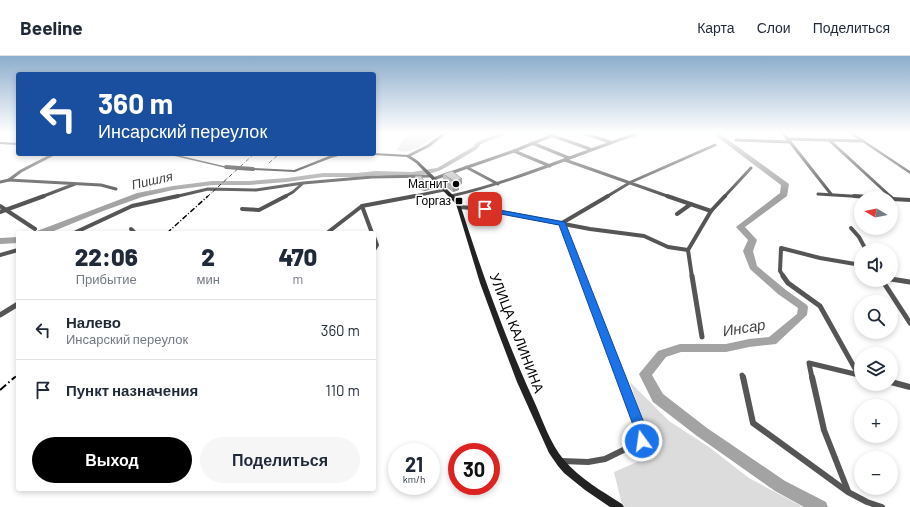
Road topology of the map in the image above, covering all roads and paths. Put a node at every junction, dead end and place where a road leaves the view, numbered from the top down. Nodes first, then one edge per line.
1 (376, 154) edge
2 (412, 154) edge
3 (505, 154) edge
4 (521, 154) edge
5 (556, 154) edge
6 (578, 154) edge
7 (693, 154) edge
8 (800, 154) edge
9 (844, 154) edge
10 (882, 154) edge
11 (50, 156) edge
12 (177, 156) edge
13 (330, 156) edge
14 (408, 156) junction
15 (567, 159) junction
16 (550, 166) junction
17 (466, 167) junction
18 (751, 168) dead end
19 (910, 173) edge
20 (431, 177) junction
21 (9, 180) junction
22 (0, 182) edge
23 (631, 182) junction
24 (78, 183) junction
25 (303, 183) junction
26 (498, 184) junction
27 (116, 189) dead end
28 (444, 190) junction
29 (883, 191) edge
30 (818, 194) dead end
31 (831, 194) junction
32 (451, 196) junction
33 (854, 196) edge
34 (898, 199) edge
35 (910, 200) edge
36 (691, 204) junction
37 (0, 206) edge
38 (362, 206) junction
39 (459, 207) junction
40 (6, 209) junction
41 (242, 209) dead end
42 (711, 211) junction
43 (0, 212) edge
44 (678, 214) dead end
45 (562, 223) junction
46 (851, 228) dead end
47 (35, 229) dead end
48 (78, 231) edge
49 (330, 231) edge
50 (371, 231) edge
51 (862, 243) edge
52 (688, 250) junction
53 (16, 251) edge
54 (0, 255) edge
55 (854, 264) edge
56 (898, 281) edge
57 (910, 282) edge
58 (887, 287) edge
59 (16, 305) edge
60 (0, 315) edge
61 (910, 323) edge
62 (702, 337) dead end
63 (854, 365) edge
64 (854, 374) edge
65 (742, 375) dead end
66 (898, 384) edge
67 (910, 387) edge
68 (560, 461) junction
69 (848, 492) junction
70 (619, 507) edge
71 (882, 507) edge

1 - 14 main road
2 - 14 street
3 - 17 street
4 - 16 street
5 - 15 street
6 - 15 street
7 - 23 street
8 - 31 street
9 - 29 street
10 - 19 street
11 - 21 street
12 - 13 main road, bridge
14 - 20 main road, УЛИЦА КАЛИНИНА
15 - 16 street
15 - 23 street
16 - 26 street
17 - 20 street
17 - 26 street
18 - 42 street
20 - 25 street
20 - 28 main road, УЛИЦА КАЛИНИНА
21 - 22 street
21 - 24 street
23 - 36 street
23 - 45 street
24 - 27 street
24 - 40 street
25 - 41 street
25 - 48 street
26 - 32 street
28 - 32 main road, УЛИЦА КАЛИНИНА
28 - 38 street
30 - 31 street
31 - 33 street
32 - 39 main road, УЛИЦА КАЛИНИНА
34 - 35 street
36 - 42 street
36 - 44 street
37 - 40 street
38 - 49 street
38 - 50 street
39 - 45 street
39 - 68 main road, УЛИЦА КАЛИНИНА
40 - 43 street
40 - 47 street
42 - 52 street
45 - 52 street
45 - 68 street
46 - 51 street
52 - 62 street
53 - 54 street
55 - 63 street
56 - 57 street
58 - 61 street
59 - 60 street
64 - 69 street
65 - 69 street
66 - 67 street
68 - 70 main road, УЛИЦА КАЛИНИНА
69 - 71 street

